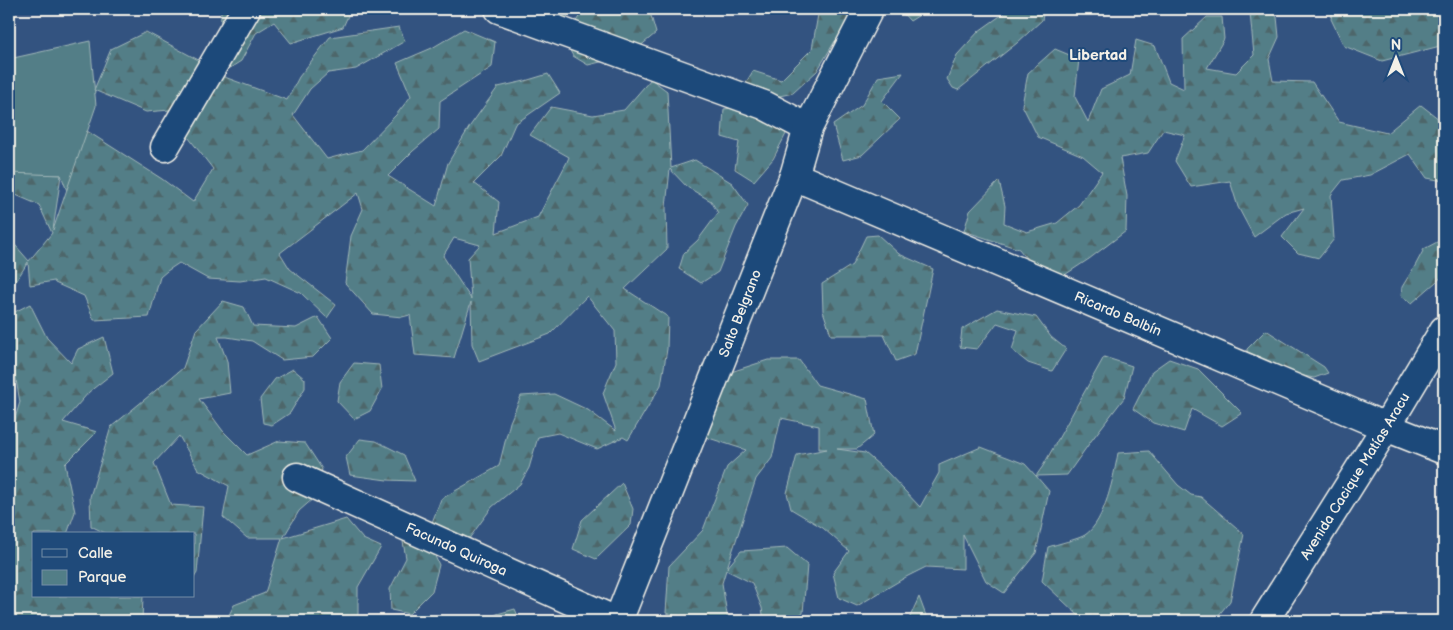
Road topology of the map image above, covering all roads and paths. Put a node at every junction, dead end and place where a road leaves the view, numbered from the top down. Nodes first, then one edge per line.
1 (246, 9) edge
2 (499, 9) edge
3 (869, 9) edge
4 (808, 128) junction
5 (165, 147) dead end
6 (794, 176) junction
7 (1444, 330) edge
8 (1386, 427) junction
9 (1444, 450) edge
10 (297, 477) dead end
11 (617, 621) edge
12 (1264, 621) edge

1 - 5 street
2 - 4 street
3 - 4 street, Salto Belgrano
4 - 6 street, Salto Belgrano
6 - 8 street, Ricardo Balbín
6 - 11 street, Salto Belgrano
7 - 8 street, Avenida Cacique Matías Aracu
8 - 9 street, Ricardo Balbín
8 - 12 street, Avenida Cacique Matías Aracu
10 - 11 street, Facundo Quiroga

